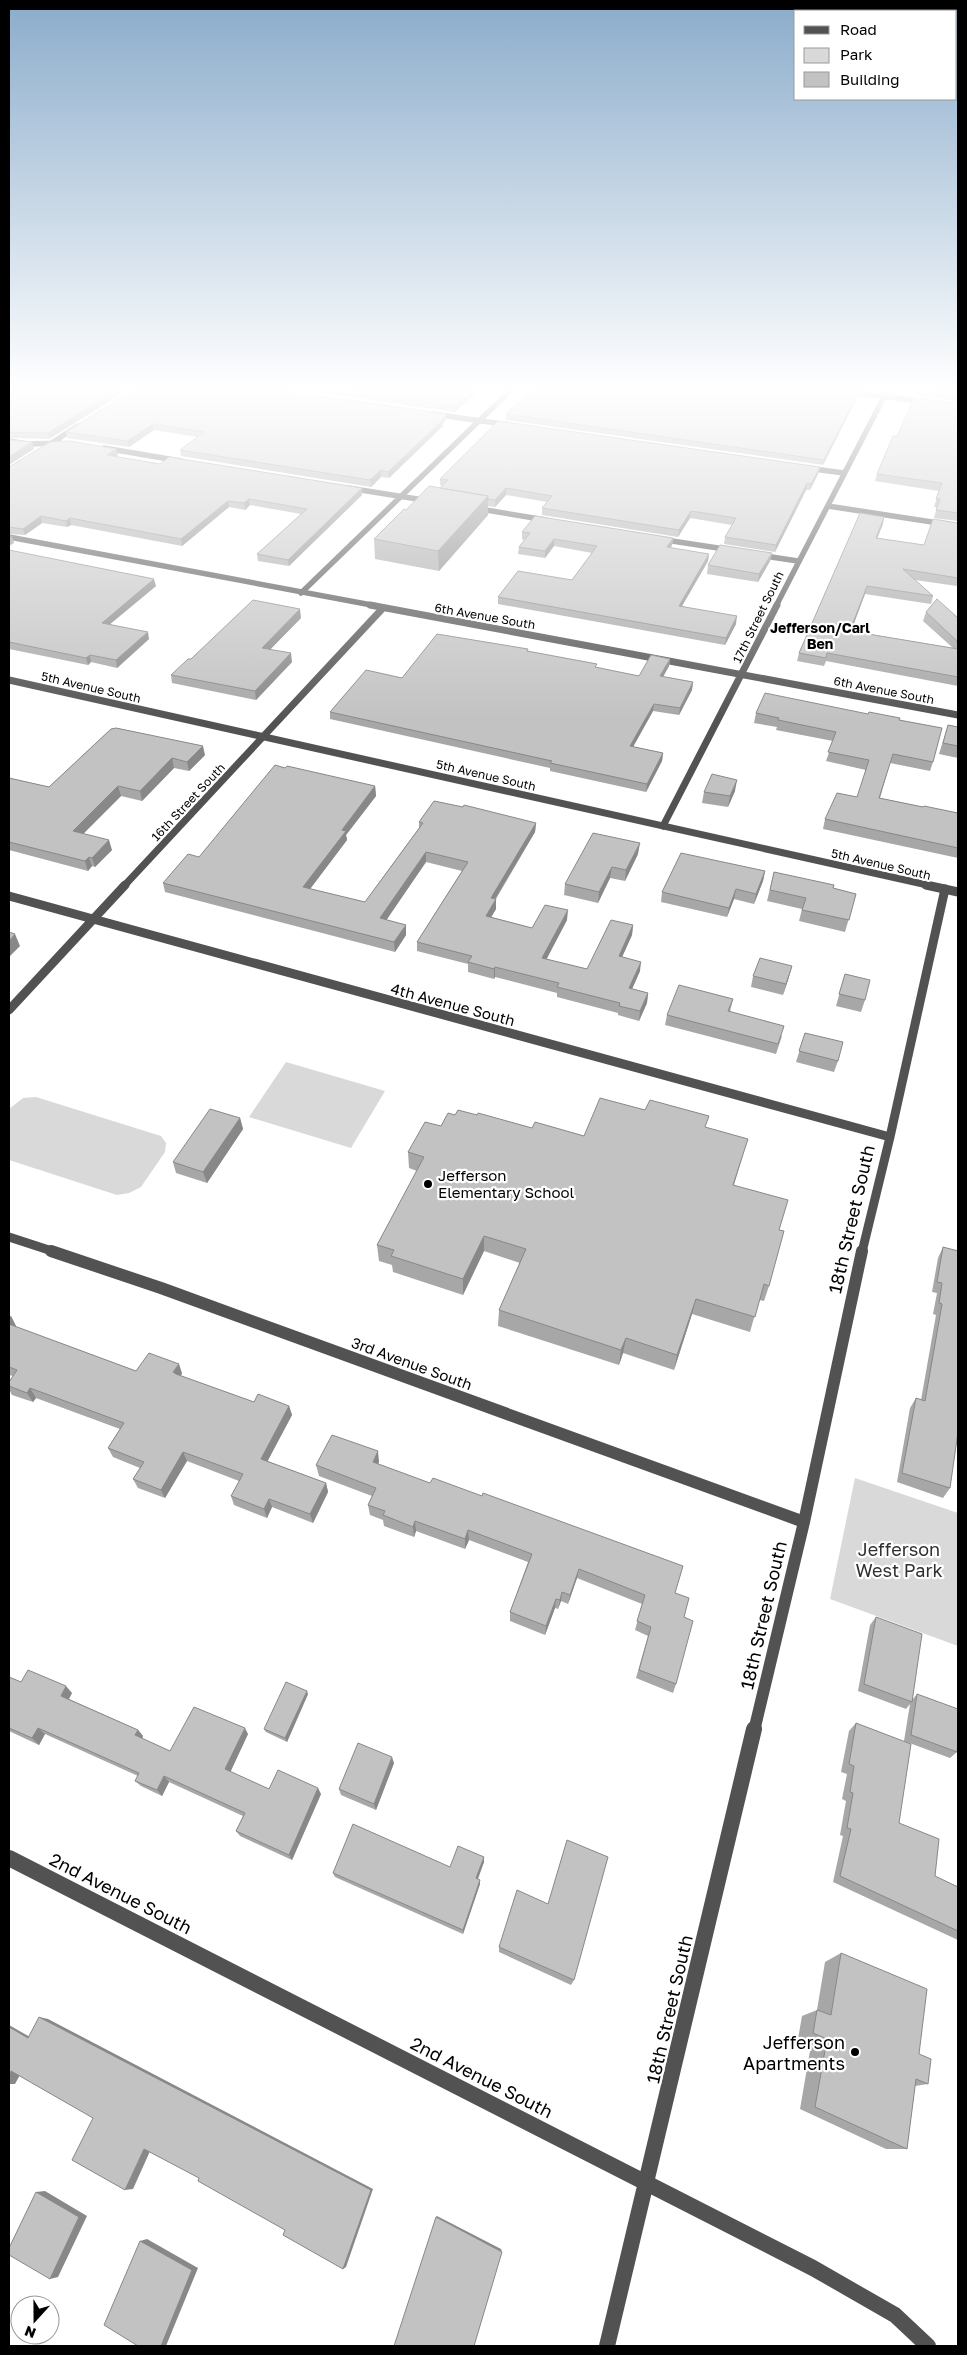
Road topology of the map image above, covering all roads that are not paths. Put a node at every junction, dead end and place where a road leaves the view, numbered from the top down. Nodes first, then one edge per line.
1 (396, 501) edge
2 (428, 501) edge
3 (830, 501) edge
4 (440, 503) edge
5 (828, 506) junction
6 (469, 508) edge
7 (556, 522) edge
8 (958, 526) edge
9 (9, 537) edge
10 (651, 537) edge
11 (738, 551) edge
12 (747, 553) edge
13 (798, 561) junction
14 (301, 593) junction
15 (382, 609) junction
16 (742, 674) junction
17 (9, 680) edge
18 (958, 715) edge
19 (262, 738) junction
20 (662, 826) junction
21 (945, 889) junction
22 (958, 892) edge
23 (9, 896) edge
24 (93, 920) junction
25 (9, 1010) edge
26 (890, 1137) junction
27 (9, 1237) edge
28 (804, 1522) junction
29 (9, 1858) edge
30 (646, 2183) junction
31 (607, 2346) edge
32 (928, 2346) edge

1 - 14 street
2 - 4 street
3 - 5 street, 17th Street South
5 - 8 street
5 - 13 street, 17th Street South
6 - 7 street
9 - 14 street, 6th Avenue South
10 - 11 street
12 - 13 street
13 - 16 street, 17th Street South
14 - 15 street, 6th Avenue South
15 - 16 street, 6th Avenue South
15 - 19 street, 16th Street South
16 - 18 street, 6th Avenue South
16 - 20 street, 17th Street South
17 - 19 street, 5th Avenue South
19 - 20 street, 5th Avenue South
19 - 24 street, 16th Street South
20 - 21 street, 5th Avenue South
21 - 22 street, 5th Avenue South
21 - 26 street, 18th Street South
23 - 24 street, 4th Avenue South
24 - 25 street, 16th Street South
24 - 26 street, 4th Avenue South
26 - 28 street, 18th Street South
27 - 28 street, 3rd Avenue South
28 - 30 street, 18th Street South
29 - 30 street, 2nd Avenue South
30 - 31 street, 18th Street South
30 - 32 street, 2nd Avenue South

